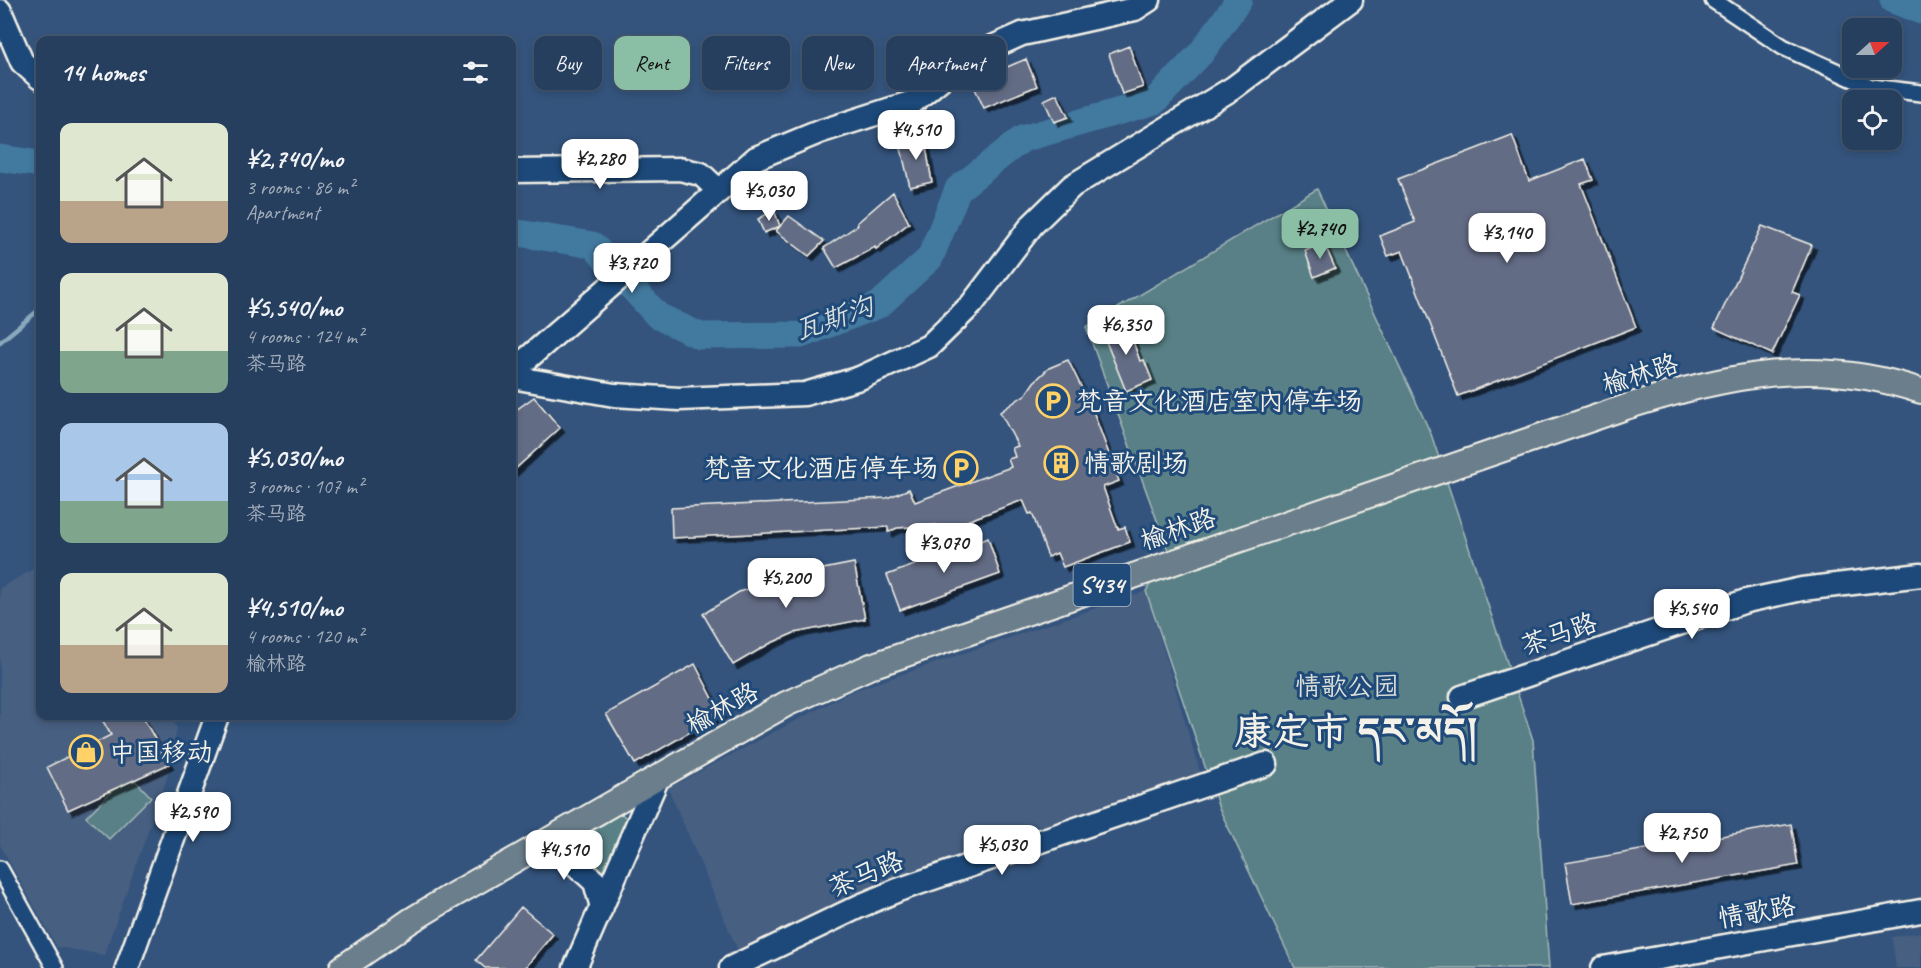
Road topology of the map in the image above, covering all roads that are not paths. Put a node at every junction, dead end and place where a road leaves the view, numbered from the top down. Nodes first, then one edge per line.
1 (1149, 0) edge
2 (1351, 0) edge
3 (1713, 0) edge
4 (0, 11) edge
5 (36, 74) edge
6 (1921, 93) edge
7 (516, 171) edge
8 (719, 191) junction
9 (516, 369) edge
10 (516, 378) edge
11 (1921, 392) edge
12 (1921, 575) edge
13 (1462, 697) dead end
14 (216, 720) edge
15 (1266, 764) dead end
16 (658, 777) junction
17 (534, 848) junction
18 (0, 869) edge
19 (602, 907) junction
20 (1921, 911) edge
21 (130, 964) edge
22 (55, 968) edge
23 (342, 968) edge
24 (575, 968) edge
25 (731, 968) edge
26 (1603, 968) edge

1 - 8 street
2 - 10 street
3 - 6 street
4 - 5 street
7 - 8 street
8 - 9 street
11 - 16 main road, 榆林路 / S434
12 - 13 street, 茶马路
14 - 21 street
15 - 25 street, 茶马路
16 - 17 main road, 榆林路 / S434
16 - 19 street
17 - 19 street
17 - 23 main road, 榆林路 / S434
18 - 22 street
19 - 24 street
20 - 26 street, 情歌路

